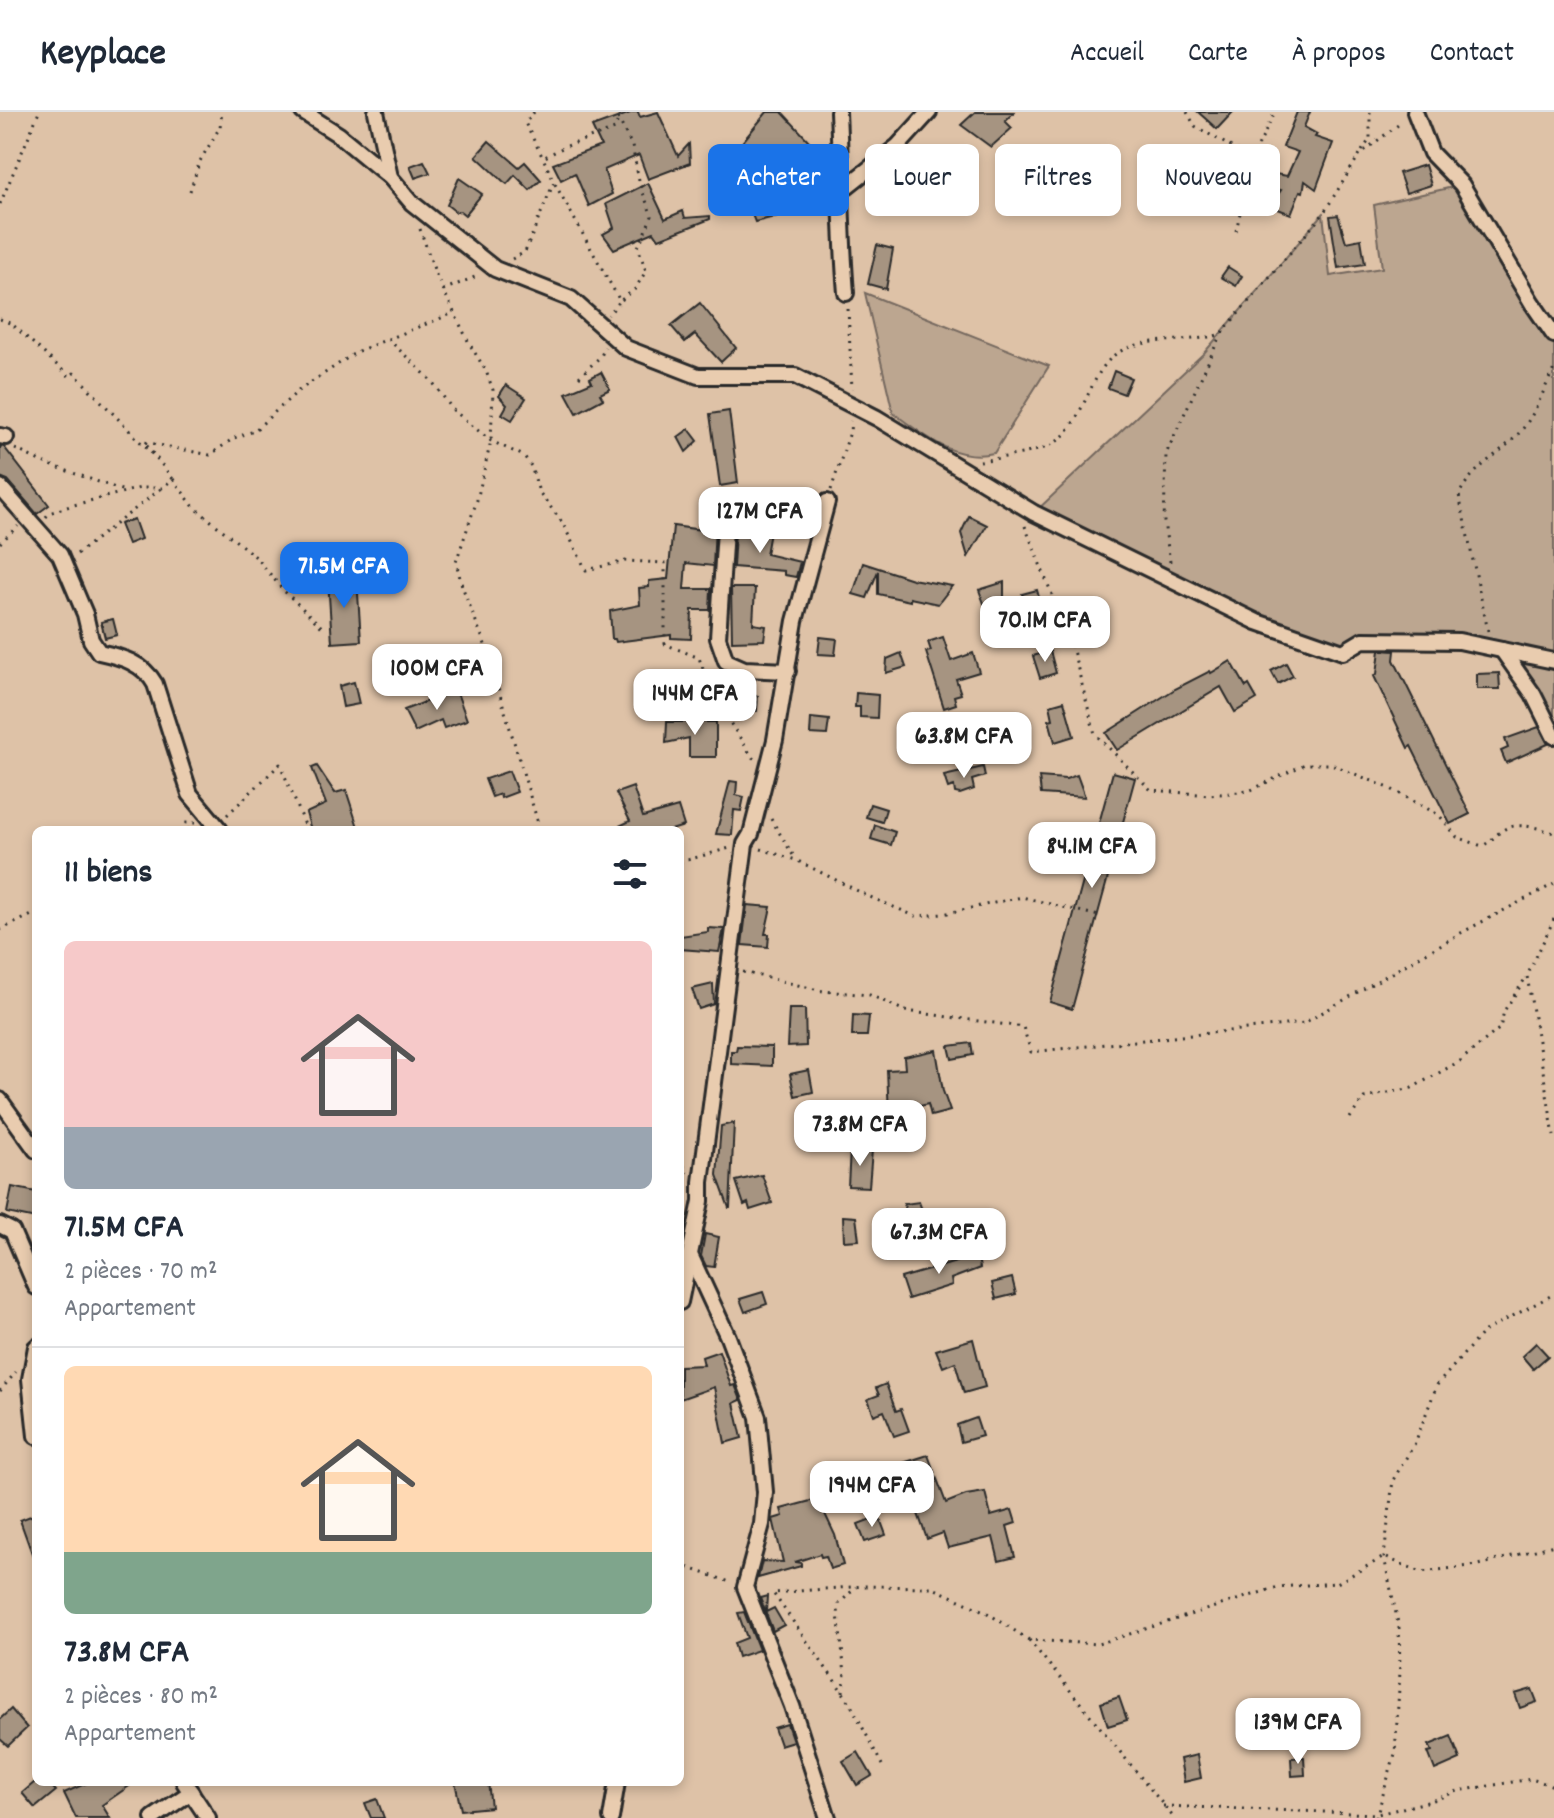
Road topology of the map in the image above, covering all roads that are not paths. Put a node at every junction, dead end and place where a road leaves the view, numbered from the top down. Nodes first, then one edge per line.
1 (303, 112) edge
2 (376, 112) edge
3 (838, 112) edge
4 (929, 112) edge
5 (1415, 112) edge
6 (840, 144) edge
7 (390, 177) junction
8 (849, 184) edge
9 (840, 216) edge
10 (846, 293) dead end
11 (1554, 335) edge
12 (0, 487) edge
13 (827, 502) dead end
14 (726, 514) dead end
15 (1502, 650) junction
16 (1554, 661) edge
17 (788, 671) junction
18 (1554, 736) edge
19 (218, 826) edge
20 (0, 1100) edge
21 (32, 1144) edge
22 (0, 1225) edge
23 (691, 1257) junction
24 (32, 1278) edge
25 (684, 1286) edge
26 (32, 1368) edge
27 (32, 1398) edge
28 (616, 1786) edge
29 (188, 1787) edge
30 (153, 1818) edge
31 (208, 1818) edge
32 (611, 1818) edge
33 (828, 1818) edge

1 - 7 street
2 - 7 street
3 - 6 street
4 - 8 street
5 - 11 street
7 - 15 street
9 - 10 street
12 - 19 street
13 - 17 street
14 - 17 street
15 - 16 street
15 - 18 street
17 - 23 street
20 - 21 street
22 - 24 street
23 - 25 street
23 - 33 street
26 - 27 street
28 - 32 street
29 - 30 street
29 - 31 street

